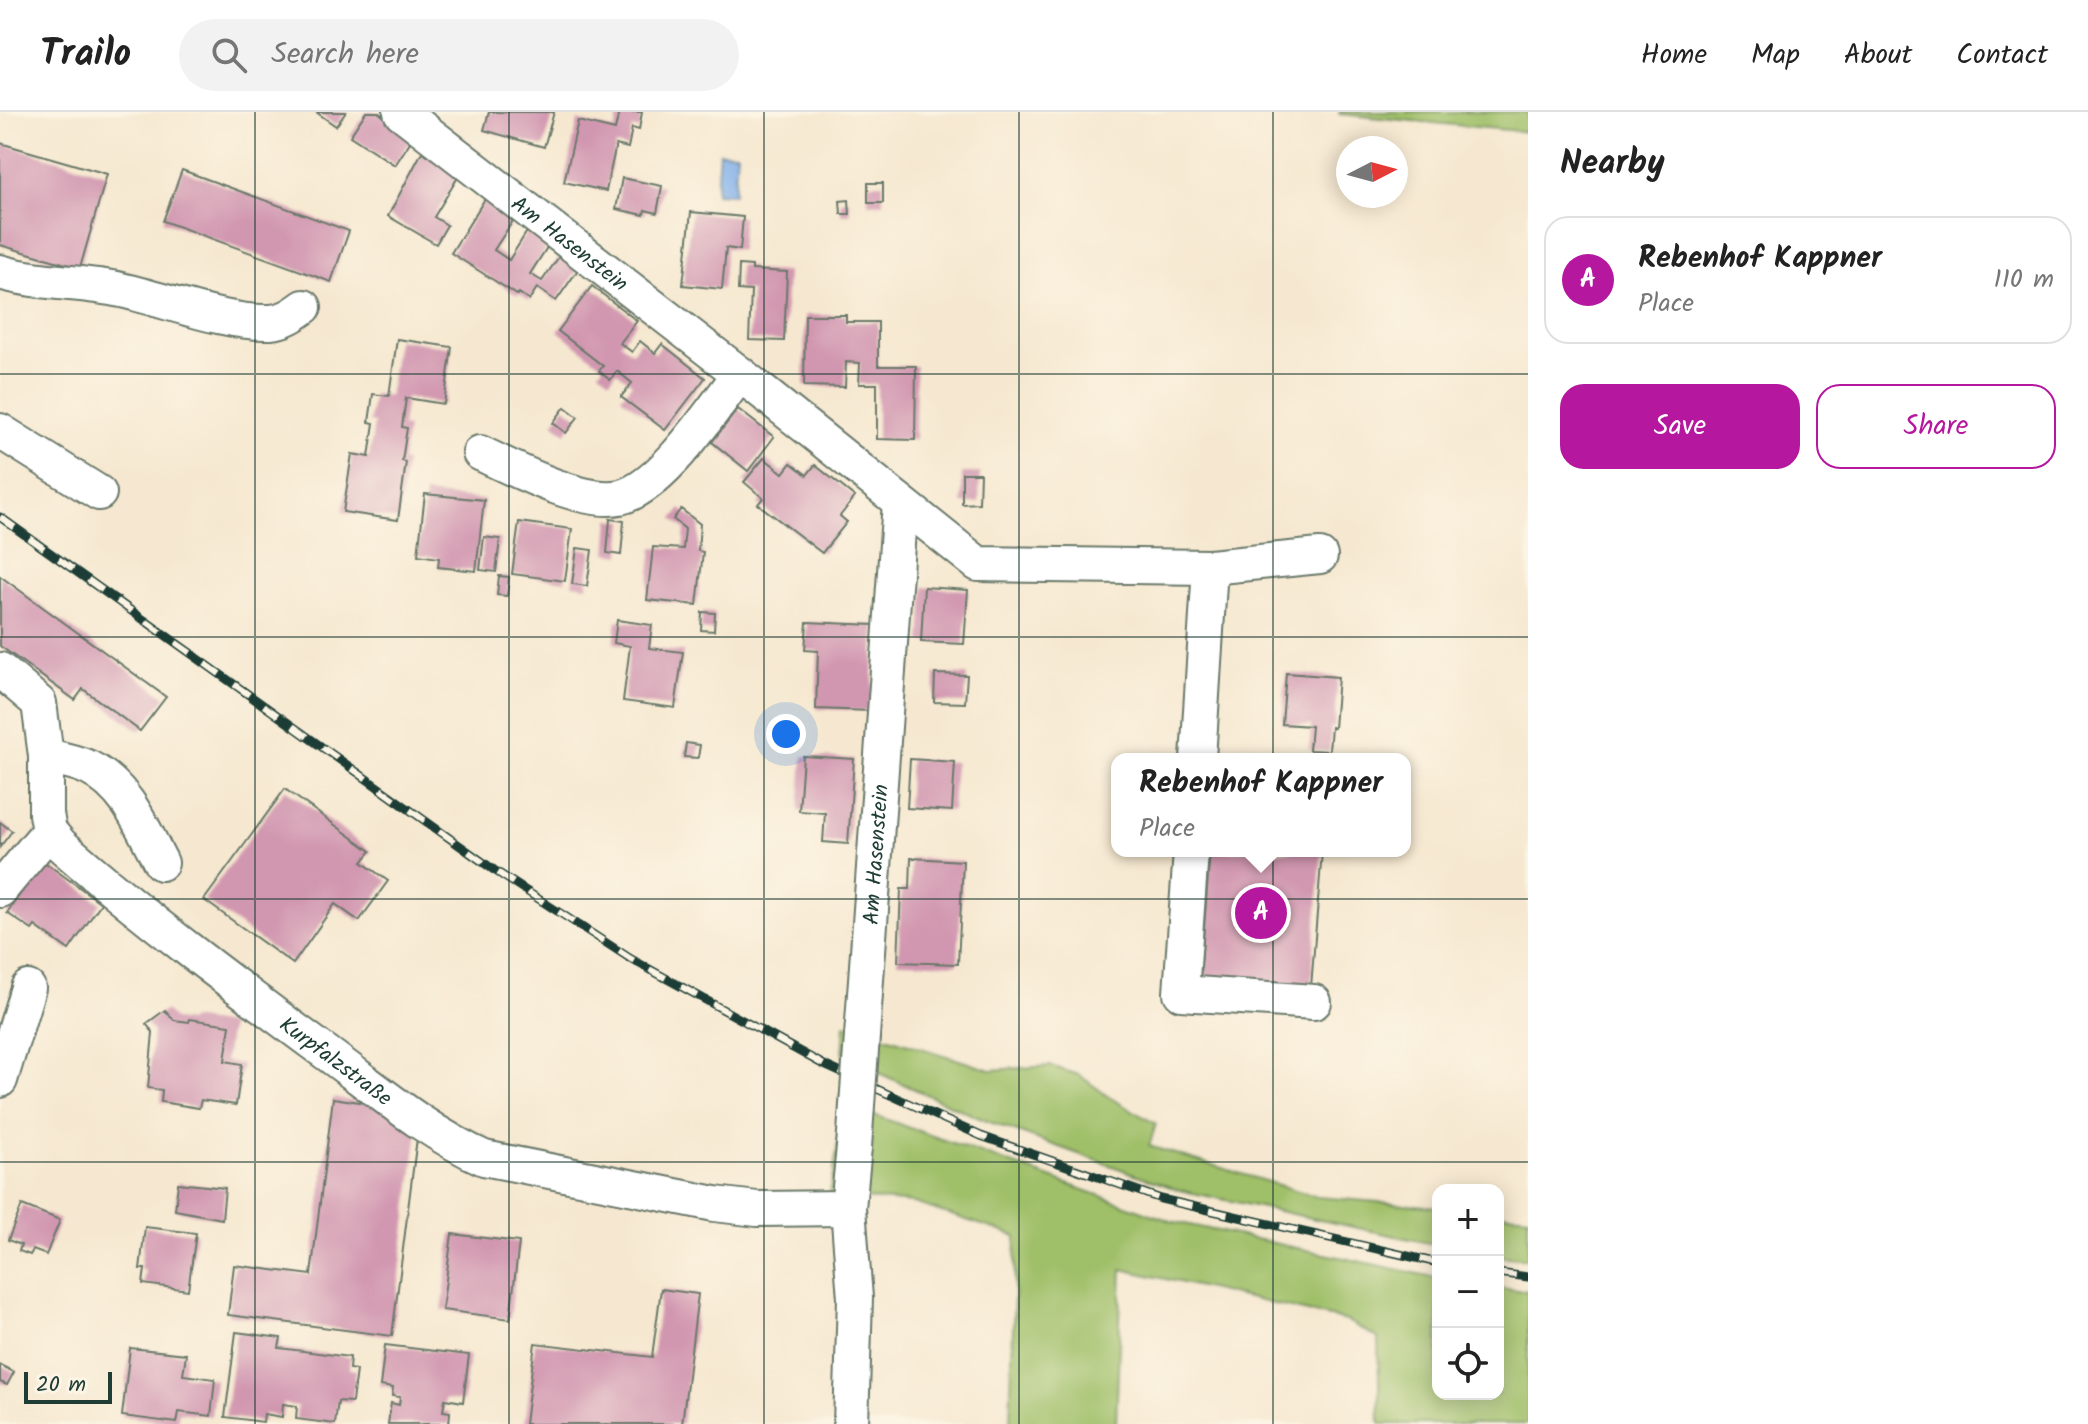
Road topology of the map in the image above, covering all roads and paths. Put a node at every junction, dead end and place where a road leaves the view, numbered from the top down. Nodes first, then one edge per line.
1 (401, 112) edge
2 (0, 272) edge
3 (304, 307) dead end
4 (740, 374) junction
5 (0, 431) edge
6 (480, 453) dead end
7 (99, 493) dead end
8 (900, 502) junction
9 (1320, 556) dead end
10 (1210, 567) junction
11 (0, 670) edge
12 (1198, 753) edge
13 (46, 756) junction
14 (49, 831) junction
15 (1191, 857) edge
16 (161, 863) dead end
17 (0, 890) edge
18 (28, 988) dead end
19 (1314, 1002) dead end
20 (0, 1080) edge
21 (848, 1208) junction
22 (851, 1424) edge

1 - 4 street, Am Hasenstein
2 - 3 street
4 - 6 street
4 - 8 street, Am Hasenstein
5 - 7 street
8 - 10 street, Am Hasenstein
8 - 21 street, Am Hasenstein, bridge
9 - 10 street, Am Hasenstein
10 - 12 street
11 - 13 street
13 - 14 street
13 - 16 street
14 - 17 street
14 - 21 street, Kurpfalzstraße
15 - 19 street
18 - 20 street
21 - 22 street, Am Hasenstein

